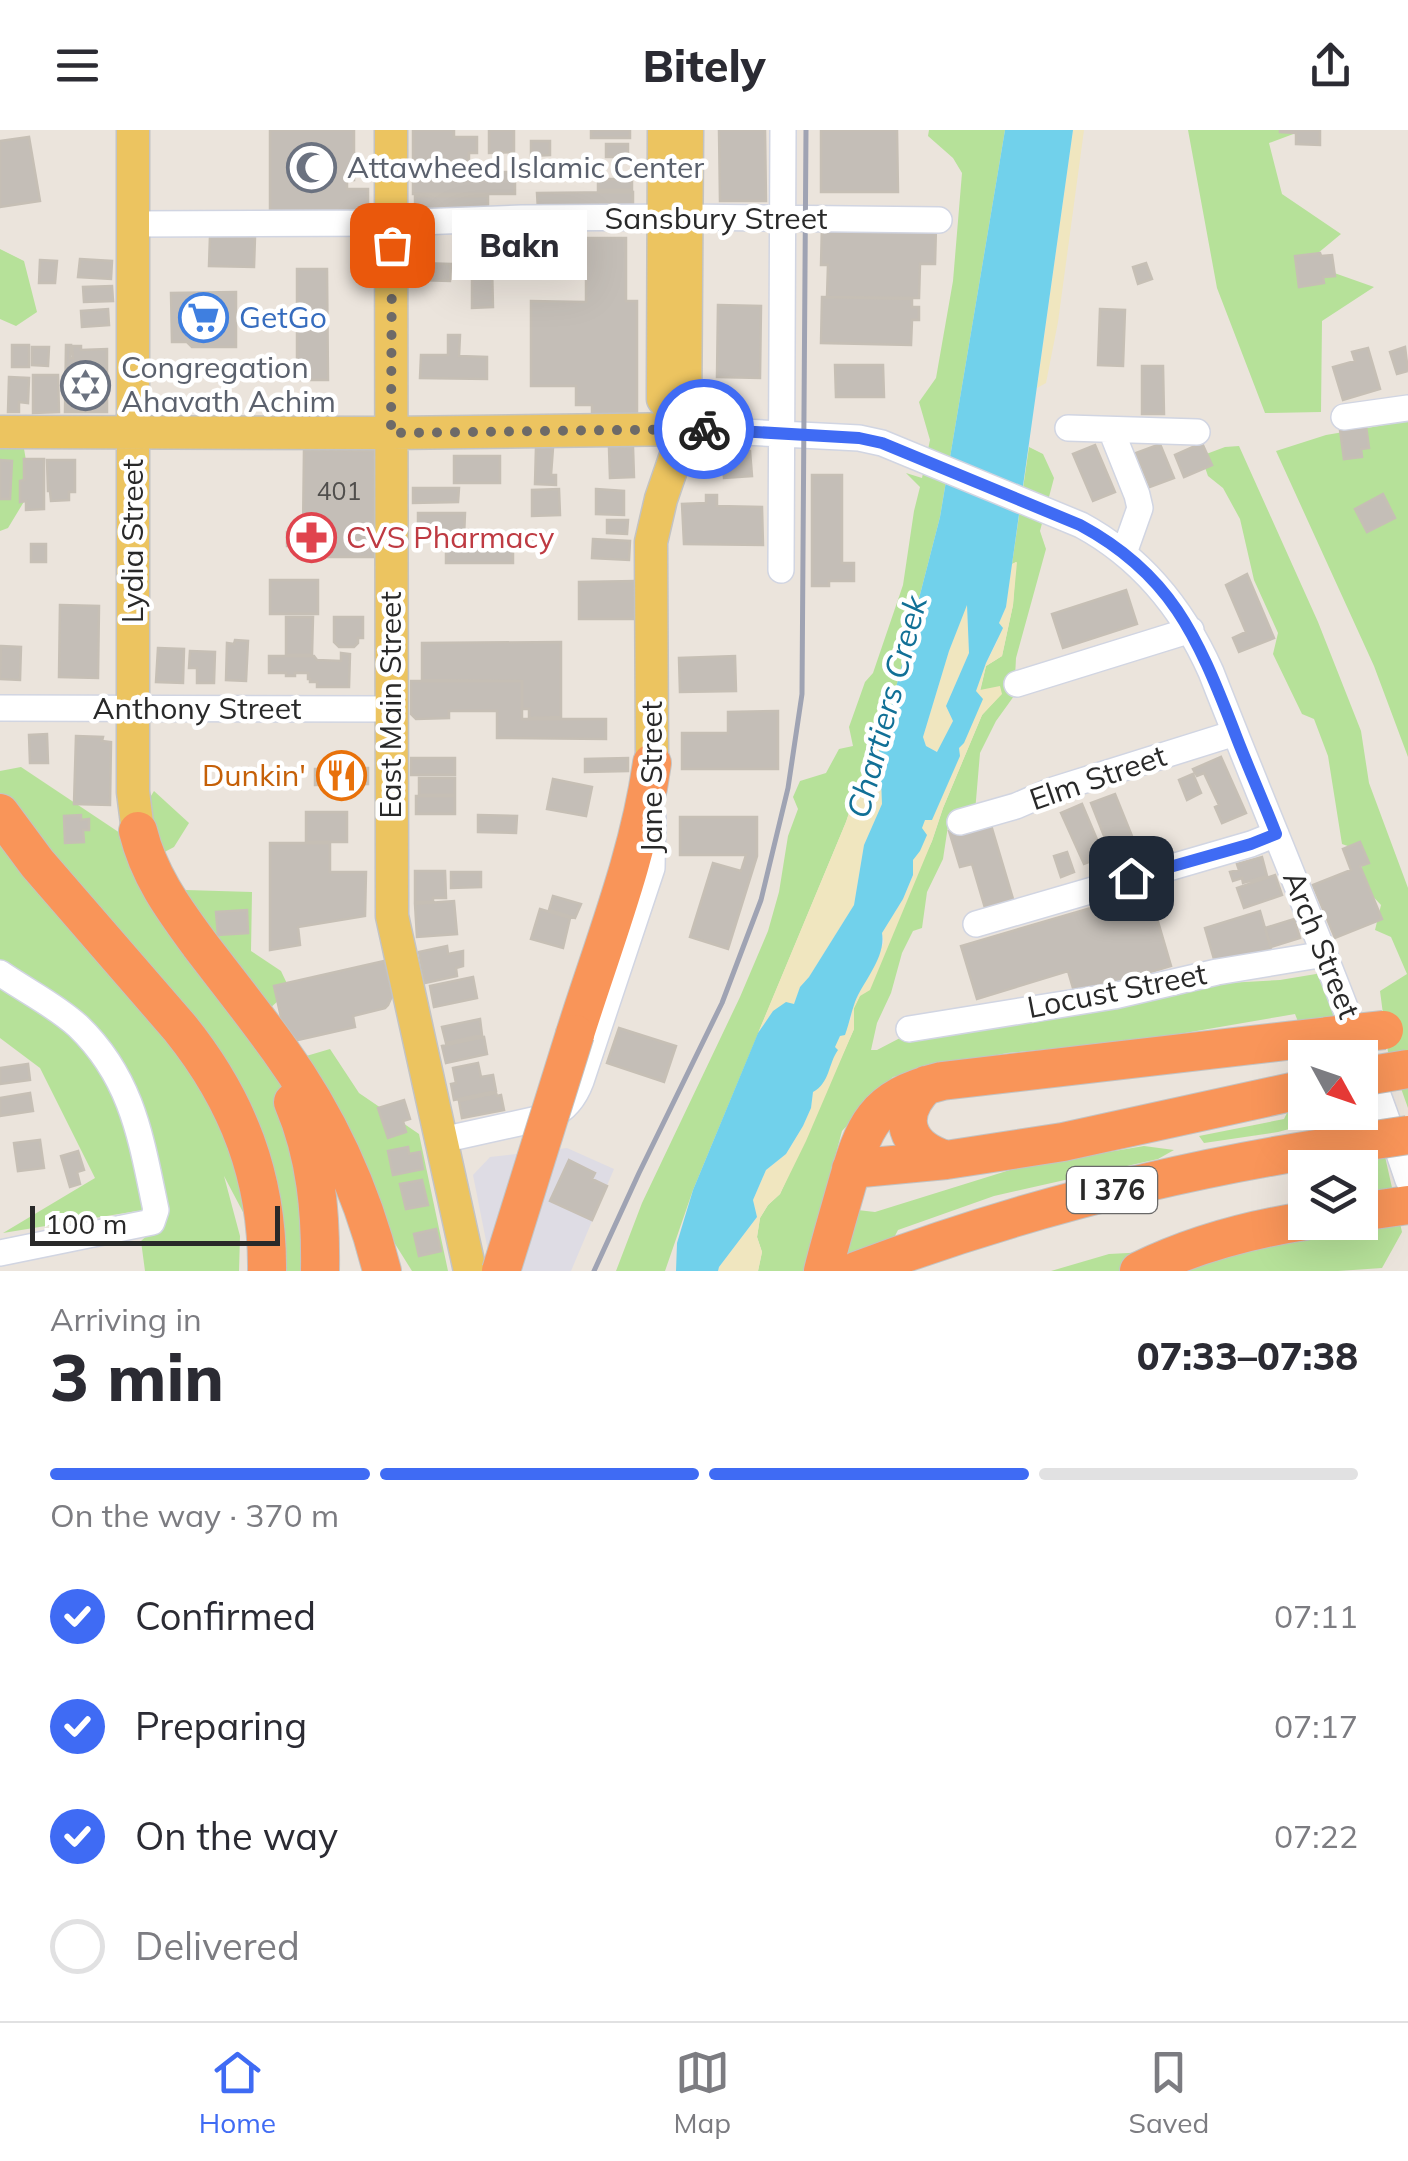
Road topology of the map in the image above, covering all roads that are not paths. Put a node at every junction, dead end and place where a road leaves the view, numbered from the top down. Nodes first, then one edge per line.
1 (133, 130) edge
2 (391, 130) edge
3 (664, 130) edge
4 (687, 130) edge
5 (783, 130) edge
6 (675, 217) junction
7 (783, 220) junction
8 (938, 220) dead end
9 (392, 223) junction
10 (133, 224) junction
11 (1408, 408) edge
12 (1344, 417) dead end
13 (1068, 428) dead end
14 (685, 429) junction
15 (1111, 430) junction
16 (0, 432) edge
17 (132, 432) junction
18 (1197, 432) dead end
19 (391, 433) junction
20 (781, 433) junction
21 (1124, 553) junction
22 (781, 570) dead end
23 (1191, 630) junction
24 (1016, 684) dead end
25 (0, 708) edge
26 (133, 709) junction
27 (393, 709) junction
28 (1235, 733) junction
29 (652, 763) junction
30 (0, 813) edge
31 (960, 822) dead end
32 (138, 831) joint
33 (1276, 834) junction
34 (976, 924) dead end
35 (1325, 954) junction
36 (0, 973) edge
37 (249, 1010) junction
38 (1396, 1028) edge
39 (909, 1029) dead end
40 (1408, 1068) edge
41 (1378, 1074) edge
42 (926, 1085) junction
43 (1288, 1093) edge
44 (1408, 1136) edge
45 (442, 1140) junction
46 (1366, 1150) edge
47 (1378, 1159) edge
48 (946, 1160) junction
49 (1288, 1161) edge
50 (1408, 1161) edge
51 (851, 1169) junction
52 (1288, 1179) edge
53 (1408, 1180) edge
54 (1408, 1205) edge
55 (1378, 1209) edge
56 (1288, 1223) edge
57 (0, 1254) edge
58 (915, 1263) edge
59 (266, 1271) edge
60 (320, 1271) edge
61 (382, 1271) edge
62 (470, 1271) edge
63 (500, 1271) edge
64 (823, 1271) edge
65 (856, 1271) edge
66 (1139, 1271) edge

1 - 10 main road, Lydia Street
2 - 9 main road, East Main Street
3 - 6 main road
4 - 6 main road
5 - 7 street
6 - 7 street, Sansbury Street
6 - 9 street, Sansbury Street
6 - 14 main road, Jane Street
7 - 8 street, Sansbury Street
7 - 20 street
9 - 10 street, Sansbury Street
9 - 19 main road, East Main Street
10 - 17 main road, Lydia Street
11 - 12 street
13 - 15 street
14 - 19 main road
14 - 20 street, Arch Street
14 - 29 main road, Jane Street
15 - 18 street
15 - 21 street
16 - 17 main road
17 - 19 main road
17 - 26 main road, Lydia Street
19 - 27 main road, East Main Street
20 - 21 street, Arch Street
20 - 22 street
21 - 23 street, Arch Street
23 - 24 street
23 - 28 street, Arch Street
25 - 26 street, Anthony Street
26 - 27 street, Anthony Street
26 - 32 main road, Lydia Street
27 - 45 main road, East Main Street
28 - 31 street, Elm Street
28 - 33 street, Arch Street
29 - 45 street, Jane Street
29 - 63 highway, bridge
30 - 59 highway
32 - 37 highway
33 - 34 street
33 - 35 street, Arch Street
35 - 39 street, Locust Street
35 - 53 street, Arch Street
36 - 57 street
37 - 60 highway
37 - 61 highway
38 - 42 highway, bridge
40 - 41 highway, bridge
42 - 48 highway
42 - 51 highway
43 - 48 highway
44 - 46 highway, I 376, bridge
45 - 62 main road, East Main Street
47 - 50 highway, I 376
48 - 51 highway
49 - 58 highway, I 376
51 - 64 highway
52 - 58 highway, I 376
54 - 55 highway
56 - 66 highway
58 - 65 highway, I 376

